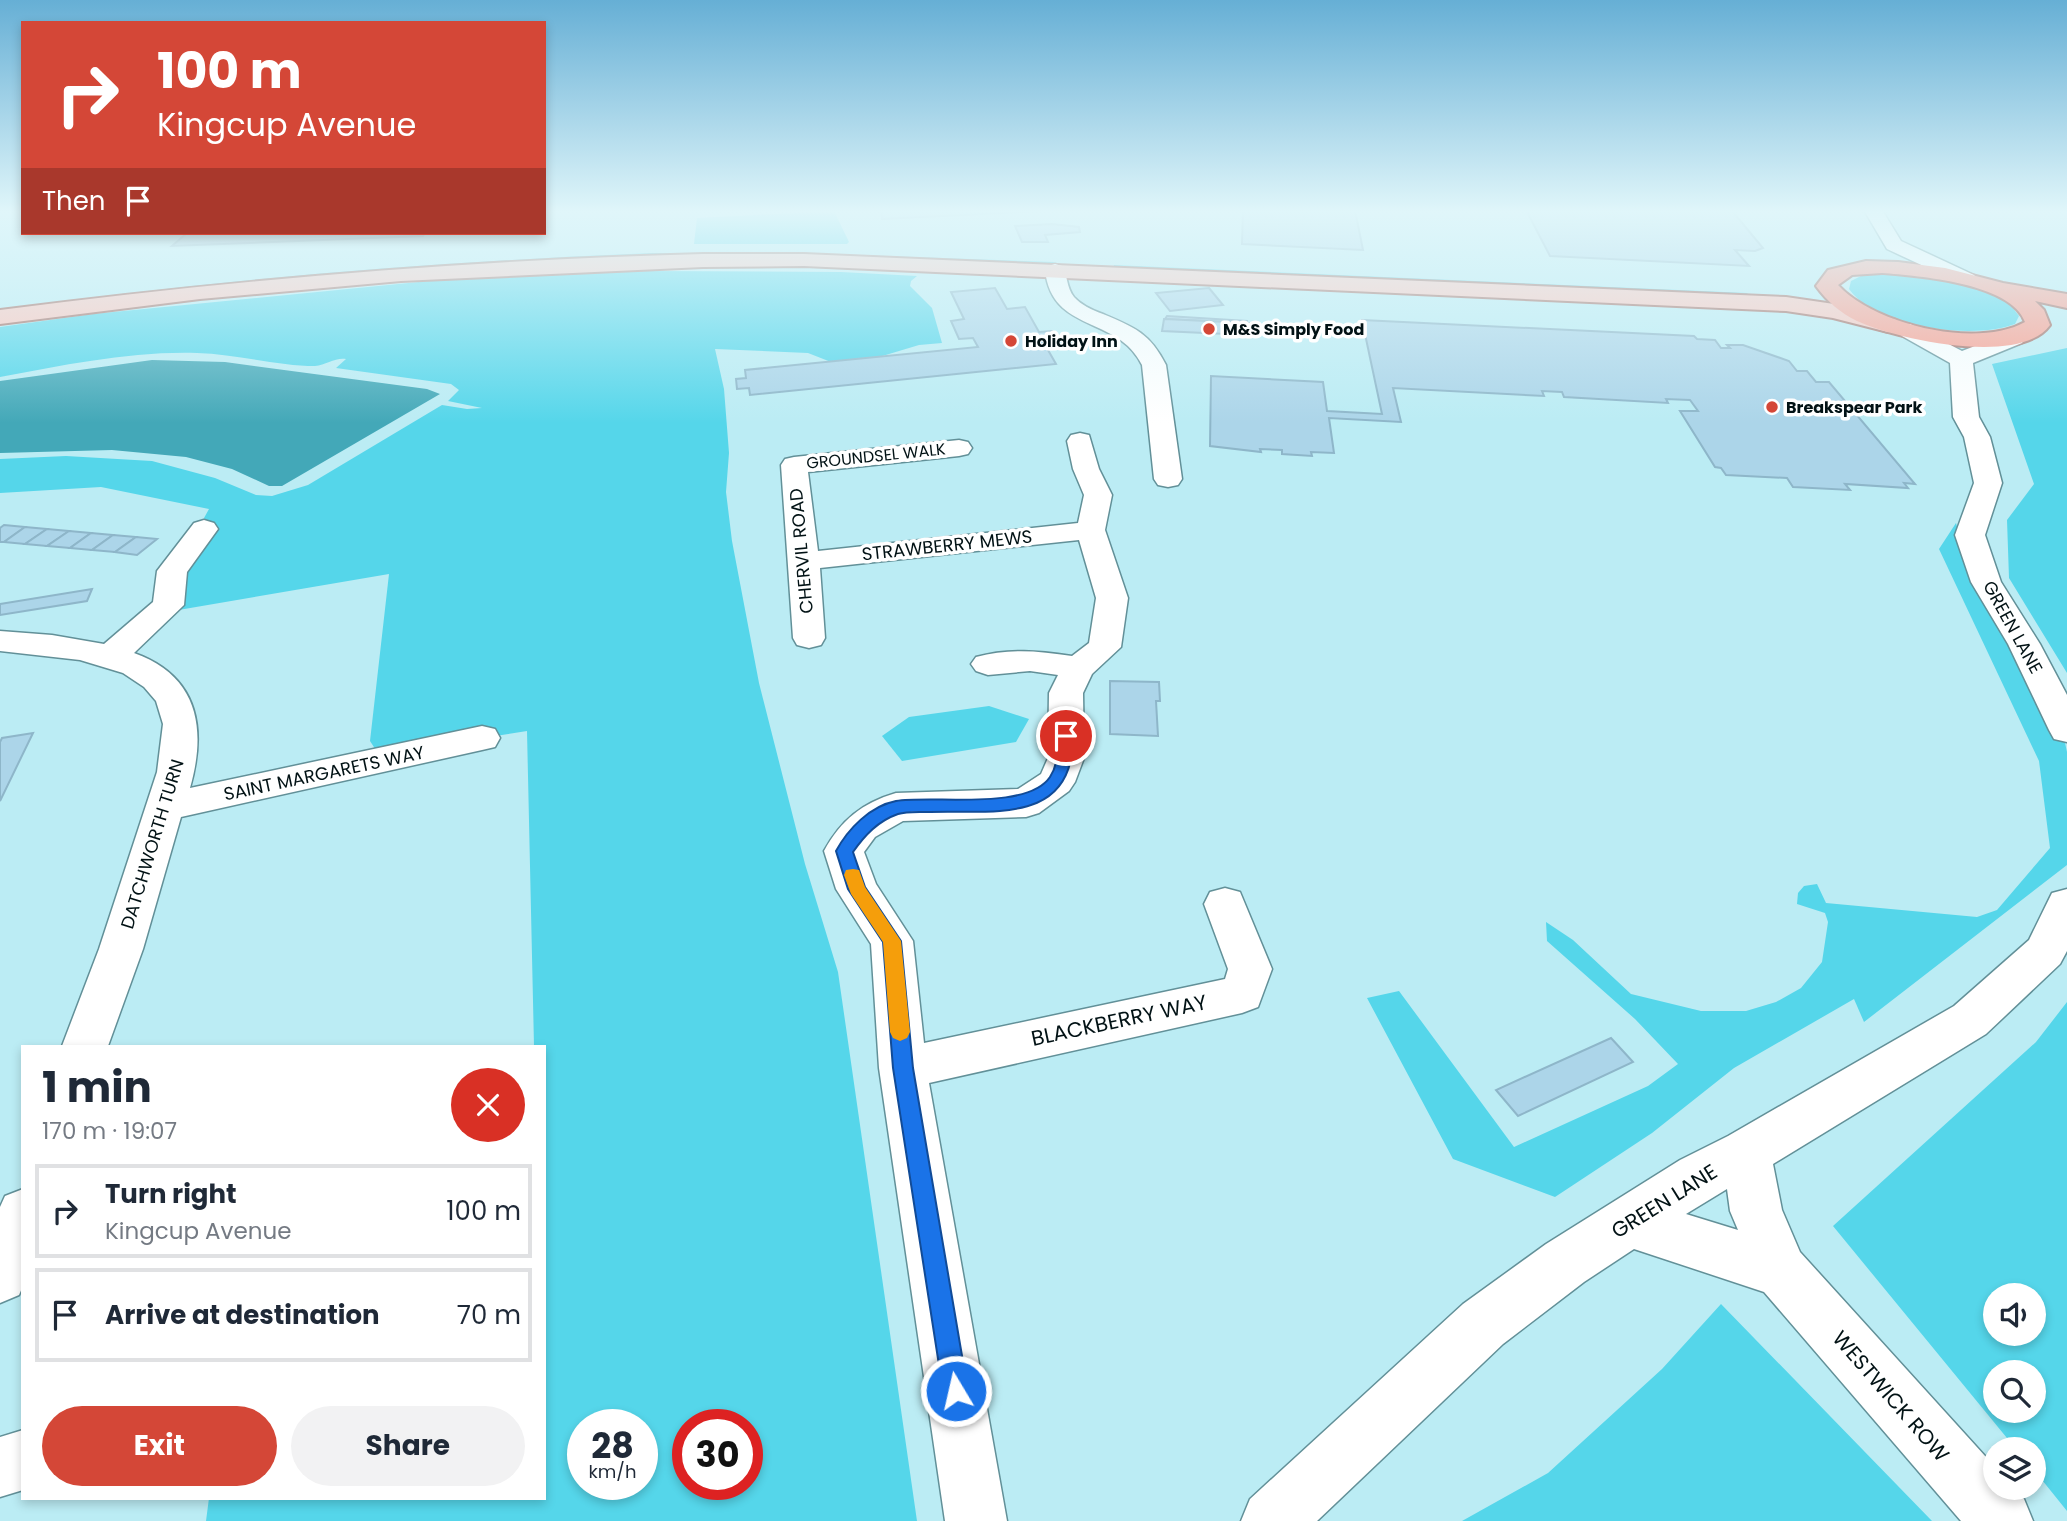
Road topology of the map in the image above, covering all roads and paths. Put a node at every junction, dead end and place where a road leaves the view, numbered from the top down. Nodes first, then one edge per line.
1 (207, 281) edge
2 (320, 281) edge
3 (1056, 281) edge
4 (1291, 281) edge
5 (1549, 281) edge
6 (1824, 281) edge
7 (1829, 281) edge
8 (1972, 281) edge
9 (1977, 282) junction
10 (2067, 301) edge
11 (0, 306) edge
12 (0, 317) edge
13 (2067, 322) edge
14 (2038, 325) junction
15 (1899, 328) junction
16 (2014, 338) junction
17 (1961, 360) junction
18 (1080, 440) dead end
19 (959, 448) dead end
20 (794, 465) joint
21 (1168, 479) dead end
22 (204, 529) dead end
23 (1091, 530) junction
24 (804, 561) junction
25 (808, 638) dead end
26 (0, 641) edge
27 (111, 656) junction
28 (988, 664) dead end
29 (1078, 668) junction
30 (2067, 730) edge
31 (482, 738) dead end
32 (166, 807) junction
33 (1224, 904) dead end
34 (2067, 905) edge
35 (85, 1045) edge
36 (903, 1068) junction
37 (1746, 1153) junction
38 (21, 1219) edge
39 (1631, 1222) junction
40 (1781, 1271) junction
41 (0, 1276) edge
42 (21, 1461) edge
43 (0, 1467) edge
44 (976, 1521) edge
45 (1272, 1521) edge
46 (2002, 1521) edge

1 - 11 main road
2 - 12 main road
3 - 21 street
4 - 15 main road
5 - 6 main road
7 - 15 highway
8 - 9 highway
9 - 10 highway
9 - 14 highway
13 - 14 highway
14 - 16 highway
15 - 16 highway
15 - 17 street
16 - 17 street
17 - 30 street, GREEN LANE
18 - 23 street
19 - 20 street, GROUNDSEL WALK
20 - 24 street, CHERVIL ROAD
22 - 27 street
23 - 24 street, STRAWBERRY MEWS
23 - 29 street
24 - 25 street, CHERVIL ROAD
26 - 27 street, DATCHWORTH TURN
27 - 32 street, DATCHWORTH TURN
28 - 29 street
29 - 36 street
31 - 32 street, SAINT MARGARETS WAY
32 - 35 street, DATCHWORTH TURN
33 - 36 street, BLACKBERRY WAY
34 - 37 street, GREEN LANE
36 - 44 street
37 - 39 street, GREEN LANE
37 - 40 street, WESTWICK ROW
38 - 41 street
39 - 40 street
39 - 45 street, GREEN LANE
40 - 46 street, WESTWICK ROW
42 - 43 street

